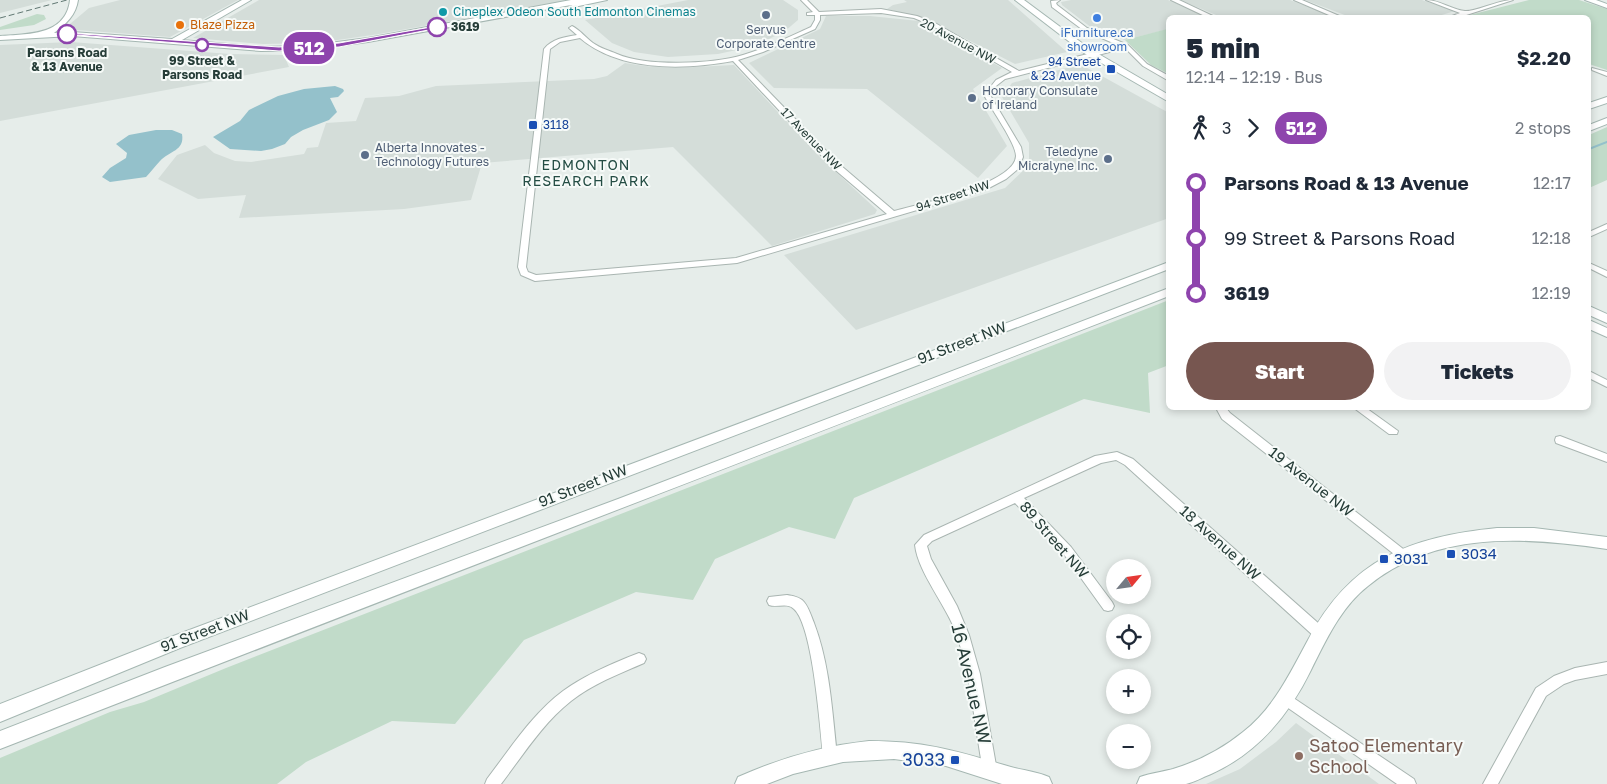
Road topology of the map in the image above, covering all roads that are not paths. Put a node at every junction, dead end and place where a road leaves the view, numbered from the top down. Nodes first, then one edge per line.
1 (74, 0) edge
2 (247, 0) edge
3 (583, 0) edge
4 (603, 0) edge
5 (1019, 0) edge
6 (1034, 0) edge
7 (1174, 0) edge
8 (1297, 0) edge
9 (1429, 0) edge
10 (1510, 0) edge
11 (1589, 0) edge
12 (1055, 1) edge
13 (802, 2) edge
14 (1607, 6) edge
15 (818, 13) junction
16 (1466, 13) junction
17 (809, 14) junction
18 (1208, 15) edge
19 (1334, 15) edge
20 (1459, 15) edge
21 (572, 28) dead end
22 (424, 30) junction
23 (45, 35) junction
24 (580, 36) junction
25 (792, 37) junction
26 (0, 38) edge
27 (173, 42) junction
28 (1124, 44) junction
29 (1095, 50) junction
30 (734, 59) junction
31 (1595, 68) dead end
32 (1016, 72) junction
33 (1607, 73) edge
34 (1166, 77) edge
35 (1166, 86) edge
36 (1166, 97) edge
37 (1607, 100) edge
38 (1591, 105) edge
39 (1607, 120) edge
40 (1591, 128) edge
41 (893, 215) junction
42 (1607, 226) edge
43 (1591, 234) edge
44 (1166, 266) edge
45 (1591, 266) edge
46 (1607, 274) edge
47 (1166, 293) edge
48 (1591, 311) edge
49 (1607, 319) edge
50 (1591, 325) edge
51 (1607, 333) edge
52 (1591, 375) edge
53 (1607, 384) edge
54 (1222, 410) edge
55 (1362, 410) edge
56 (1393, 431) dead end
57 (1560, 440) dead end
58 (1117, 456) joint
59 (1607, 458) edge
60 (1017, 498) junction
61 (1607, 543) edge
62 (921, 545) joint
63 (1404, 555) junction
64 (773, 601) dead end
65 (1108, 606) dead end
66 (1321, 634) junction
67 (639, 659) dead end
68 (1607, 668) edge
69 (1286, 699) junction
70 (0, 713) edge
71 (0, 740) edge
72 (830, 755) junction
73 (990, 771) junction
74 (492, 784) edge
75 (745, 784) edge
76 (1042, 784) edge
77 (1147, 784) edge
78 (1410, 784) edge
79 (1490, 784) edge

1 - 23 main road
2 - 27 main road
3 - 22 main road
4 - 22 main road
5 - 29 main road
6 - 29 main road
7 - 18 street
8 - 19 street
9 - 16 street
10 - 16 street
11 - 14 main road
12 - 28 street
13 - 15 street
13 - 17 street
15 - 17 street, 20 Avenue NW
15 - 25 street
15 - 32 street, 20 Avenue NW
16 - 20 street
17 - 25 street
21 - 24 street
22 - 27 main road
23 - 26 main road
23 - 27 main road
24 - 30 street
24 - 41 street, 94 Street NW
25 - 30 street
28 - 29 street, 94 Street NW
28 - 34 street
29 - 32 street, 94 Street NW
29 - 35 main road
29 - 36 main road
30 - 41 street, 17 Avenue NW
31 - 33 street
32 - 41 street, 94 Street NW
37 - 38 main road
39 - 40 main road
42 - 43 street
44 - 70 main road, 91 Street NW
45 - 46 street
47 - 71 main road, 91 Street NW
48 - 49 main road
50 - 51 main road
52 - 53 street
54 - 63 street, 19 Avenue NW
55 - 56 street
57 - 59 street
58 - 60 street, 89 Street NW
58 - 66 street, 18 Avenue NW
60 - 62 street, 89 Street NW
60 - 65 street, 89 Street NW
61 - 63 main road
62 - 73 street, 16 Avenue NW
63 - 66 main road
64 - 72 street
66 - 69 main road
67 - 74 street
68 - 79 street
69 - 77 main road
69 - 78 street
72 - 73 main road
72 - 75 main road
73 - 76 main road

